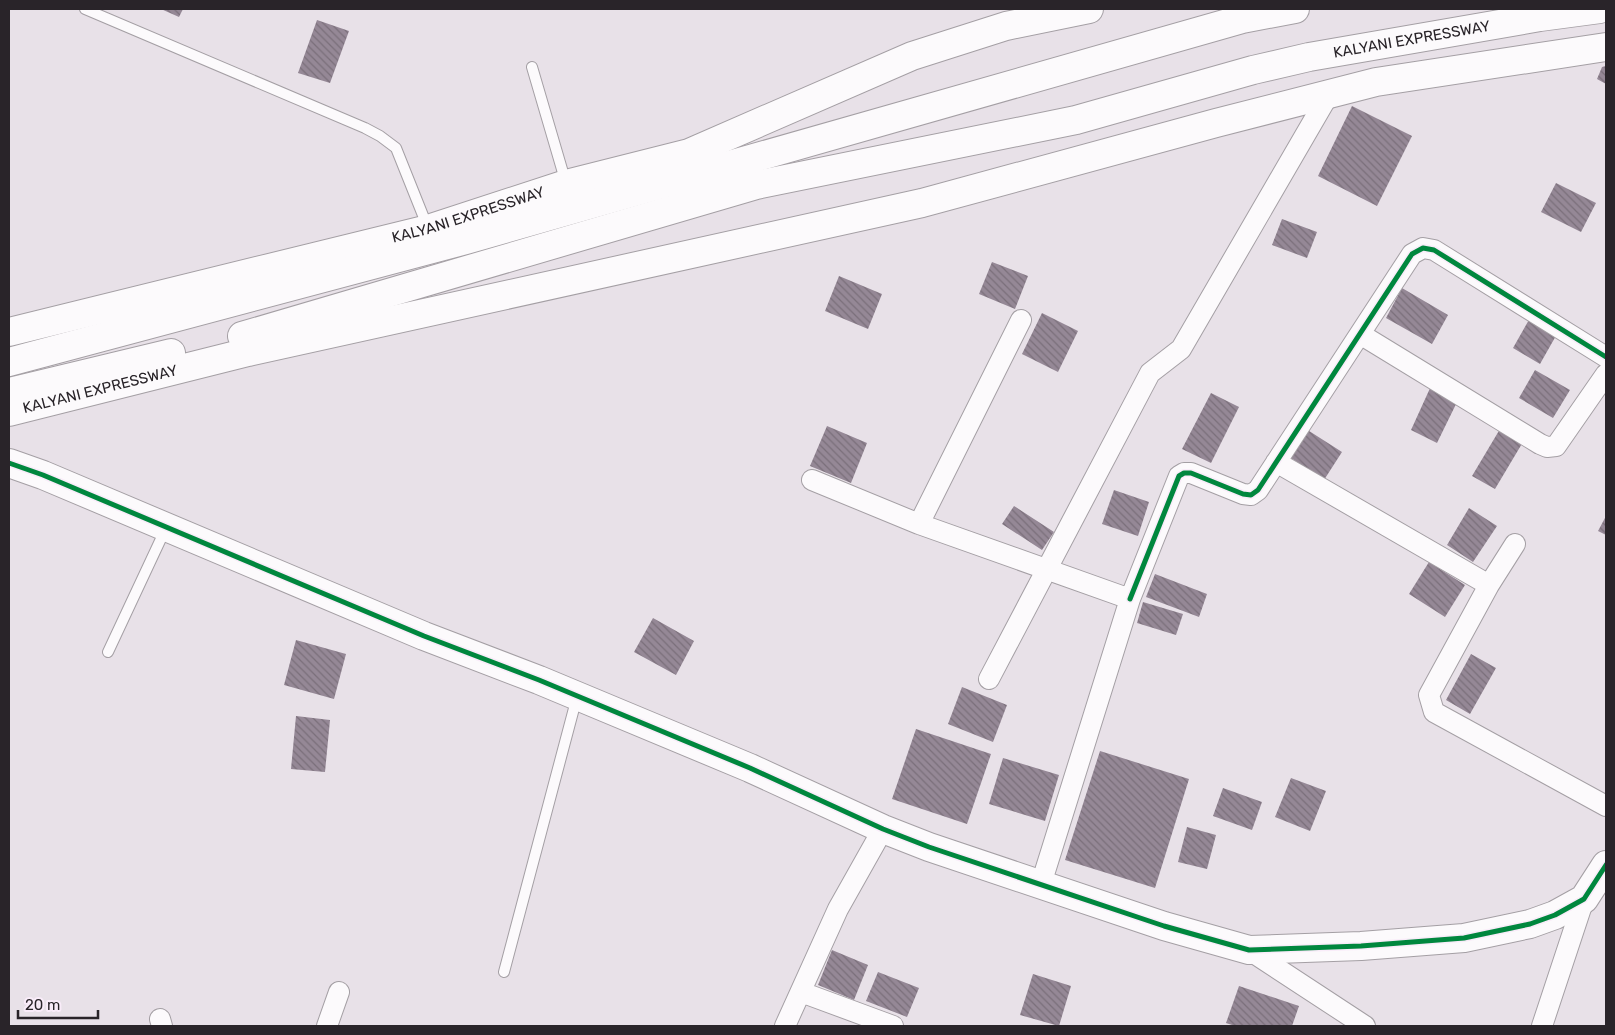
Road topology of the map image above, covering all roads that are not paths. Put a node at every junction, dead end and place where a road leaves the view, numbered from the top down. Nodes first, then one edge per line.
1 (85, 9) edge
2 (1089, 9) edge
3 (1295, 9) edge
4 (1600, 9) edge
5 (1606, 47) edge
6 (532, 67) dead end
7 (1329, 94) junction
8 (566, 184) junction
9 (428, 229) junction
10 (1021, 320) dead end
11 (9, 332) edge
12 (1360, 334) junction
13 (1606, 357) edge
14 (9, 362) edge
15 (1606, 374) edge
16 (9, 392) edge
17 (9, 412) edge
18 (1276, 462) junction
19 (9, 463) edge
20 (812, 480) dead end
21 (919, 524) junction
22 (166, 527) junction
23 (1515, 544) dead end
24 (1046, 571) junction
25 (1489, 585) junction
26 (1130, 599) junction
27 (108, 652) dead end
28 (989, 679) dead end
29 (578, 696) junction
30 (1606, 806) edge
31 (883, 829) junction
32 (1606, 865) edge
33 (1041, 884) junction
34 (1584, 899) junction
35 (1249, 950) junction
36 (504, 972) dead end
37 (339, 992) dead end
38 (800, 992) junction
39 (327, 1026) edge
40 (785, 1026) edge
41 (893, 1026) edge
42 (1365, 1026) edge
43 (1542, 1026) edge

1 - 9 lane
2 - 8 main road, KALYANI EXPRESSWAY
3 - 14 main road
4 - 16 main road, KALYANI EXPRESSWAY
5 - 7 main road, KALYANI EXPRESSWAY
6 - 8 lane
7 - 17 main road, KALYANI EXPRESSWAY
7 - 24 street
8 - 9 main road, KALYANI EXPRESSWAY
9 - 11 main road, KALYANI EXPRESSWAY
10 - 21 street
12 - 13 street
12 - 15 street
12 - 18 street
18 - 25 street
18 - 26 street
19 - 22 main road
20 - 21 street
21 - 24 street
22 - 27 lane
22 - 29 main road
23 - 25 street
24 - 26 street
24 - 28 street
25 - 30 street
26 - 33 street
29 - 31 main road
29 - 36 lane
31 - 33 main road
31 - 38 street
32 - 34 main road
33 - 35 main road
34 - 35 main road
34 - 43 street
35 - 42 street
37 - 39 street
38 - 40 street
38 - 41 street

